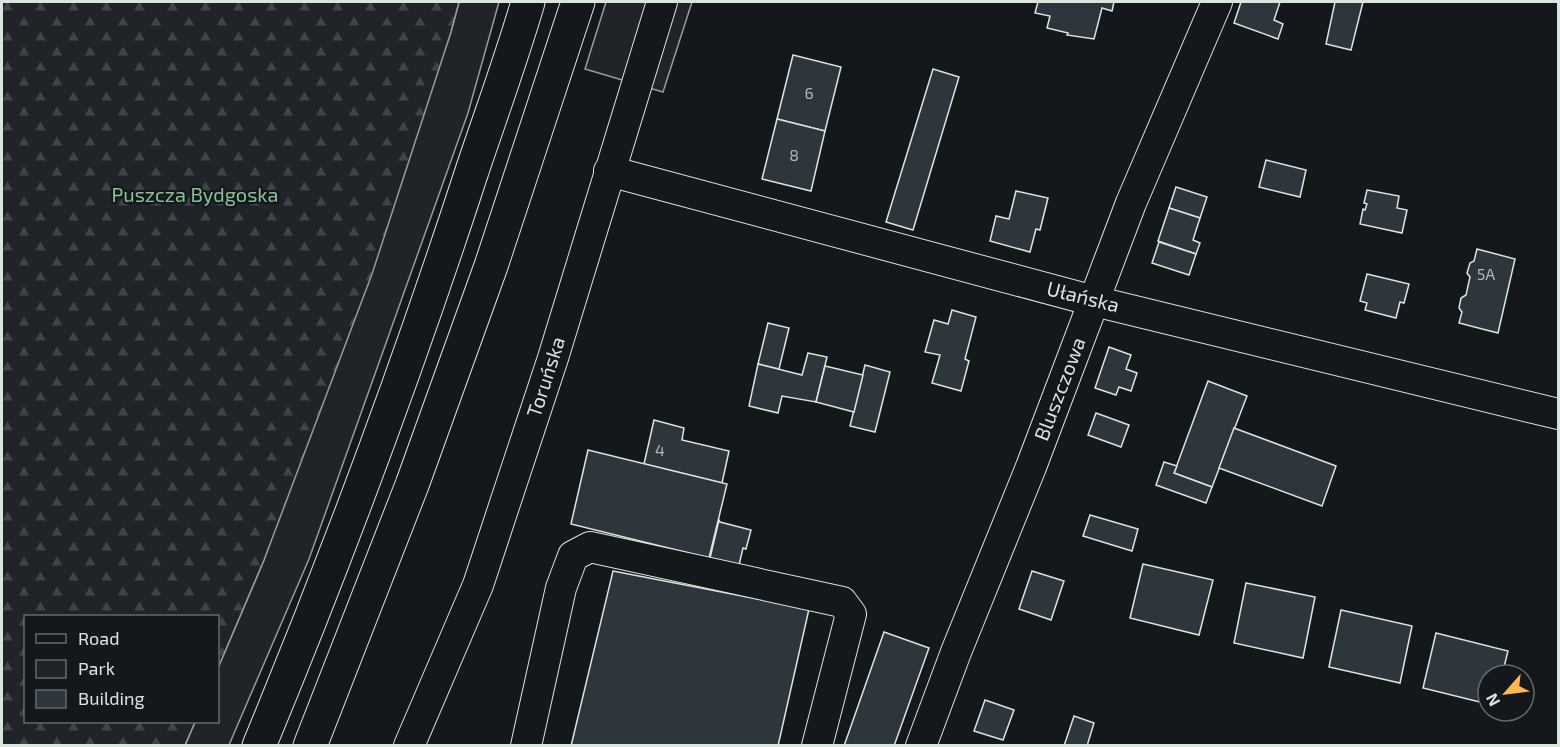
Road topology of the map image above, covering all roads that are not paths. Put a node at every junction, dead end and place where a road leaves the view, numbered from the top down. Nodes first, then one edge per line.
1 (528, 2) edge
2 (578, 2) edge
3 (662, 2) edge
4 (1218, 2) edge
5 (609, 171) junction
6 (1094, 301) junction
7 (1558, 414) edge
8 (259, 746) edge
9 (310, 746) edge
10 (409, 746) edge
11 (526, 746) edge
12 (817, 746) edge
13 (921, 746) edge

1 - 8 highway
2 - 9 highway
3 - 5 street, Toruńska
4 - 6 street, Bluszczowa
5 - 6 street, Ułańska
5 - 10 street, Toruńska
6 - 7 street, Ułańska
6 - 13 street, Bluszczowa
11 - 12 street

